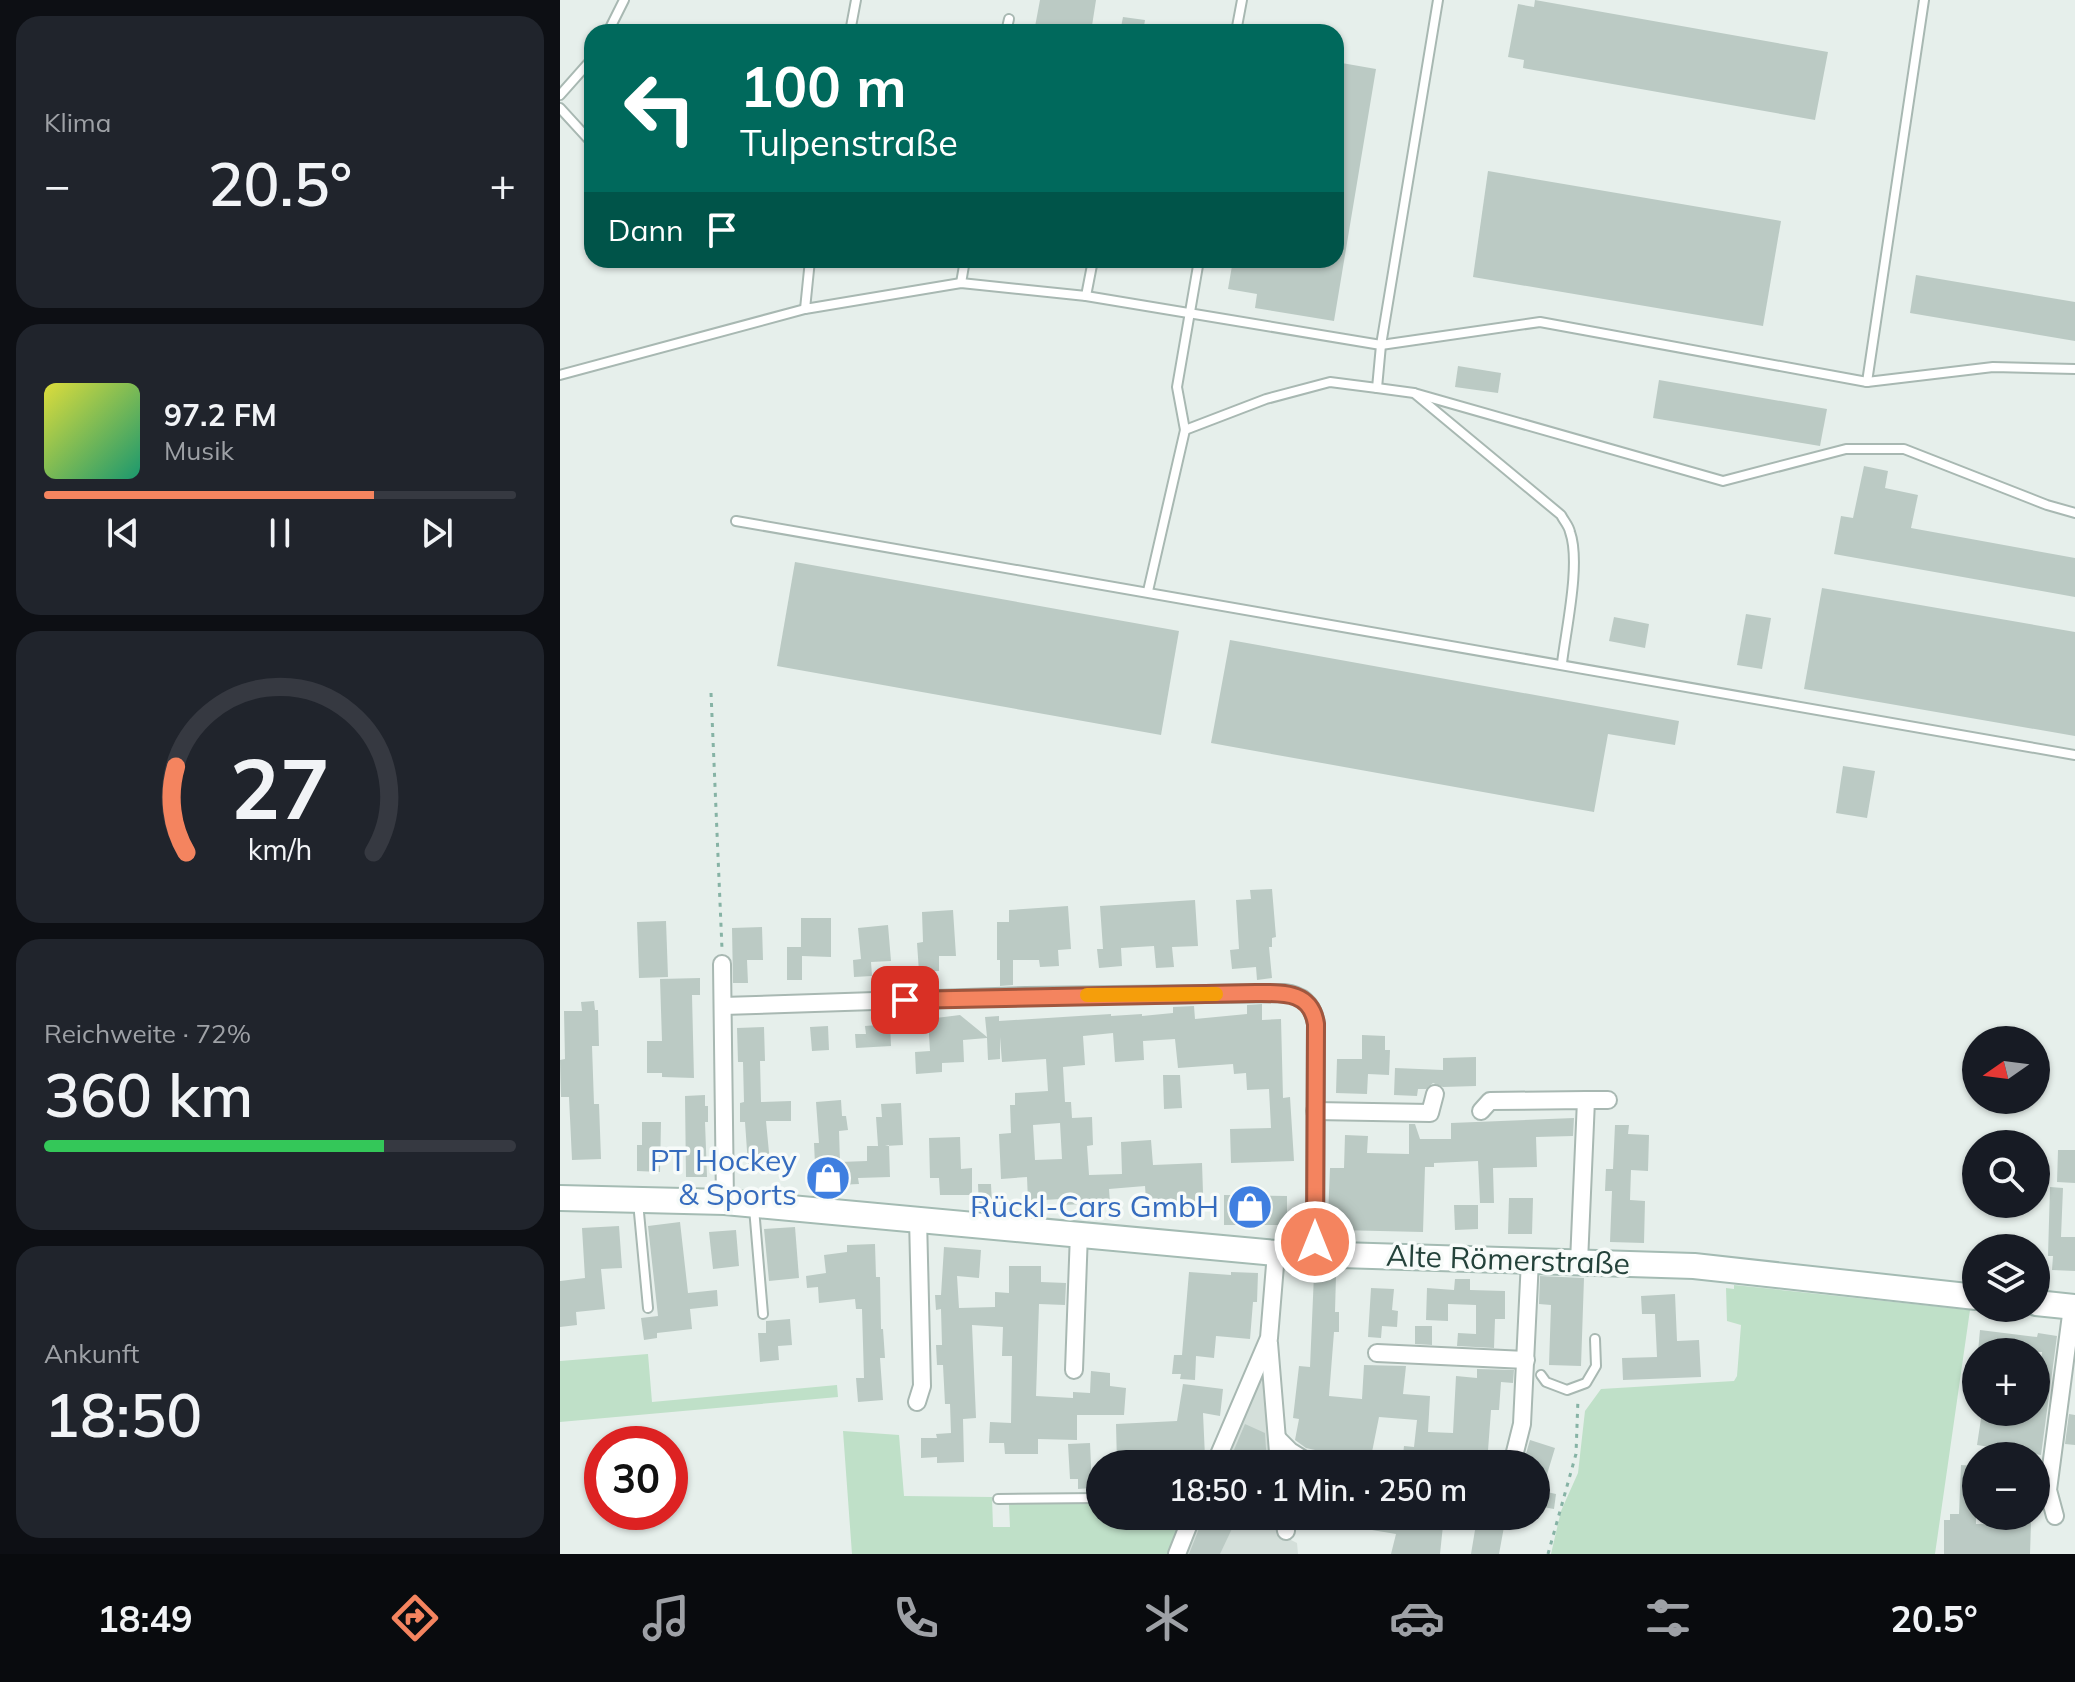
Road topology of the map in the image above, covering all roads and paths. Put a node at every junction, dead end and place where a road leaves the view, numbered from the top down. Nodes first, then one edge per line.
1 (624, 0) edge
2 (856, 0) edge
3 (1230, 0) edge
4 (1438, 0) edge
5 (1924, 0) edge
6 (1242, 1) edge
7 (1009, 19) dead end
8 (612, 24) edge
9 (852, 24) edge
10 (1008, 24) edge
11 (1238, 24) edge
12 (584, 68) edge
13 (560, 95) edge
14 (560, 108) edge
15 (584, 134) edge
16 (809, 268) edge
17 (964, 268) edge
18 (1091, 268) edge
19 (1198, 268) edge
20 (961, 283) junction
21 (1086, 296) junction
22 (805, 309) junction
23 (1190, 313) junction
24 (1381, 345) junction
25 (2075, 369) edge
26 (560, 375) edge
27 (1867, 382) junction
28 (1377, 388) junction
29 (1414, 393) junction
30 (1185, 430) junction
31 (2075, 513) edge
32 (736, 521) dead end
33 (1148, 591) junction
34 (1562, 663) junction
35 (711, 693) dead end
36 (2075, 755) edge
37 (722, 964) joint
38 (723, 1006) junction
39 (1435, 1094) dead end
40 (1586, 1100) junction
41 (1608, 1100) dead end
42 (1315, 1111) junction
43 (1481, 1111) dead end
44 (560, 1198) edge
45 (638, 1199) junction
46 (725, 1202) junction
47 (754, 1204) junction
48 (918, 1218) junction
49 (1079, 1233) junction
50 (1276, 1253) junction
51 (1315, 1254) junction
52 (1530, 1260) junction
53 (1579, 1262) junction
54 (1962, 1295) edge
55 (2050, 1305) edge
56 (2073, 1307) edge
57 (648, 1308) dead end
58 (763, 1314) dead end
59 (1269, 1338) junction
60 (1595, 1339) dead end
61 (1377, 1353) dead end
62 (1526, 1360) junction
63 (1074, 1370) dead end
64 (1541, 1375) dead end
65 (1579, 1388) junction
66 (917, 1402) dead end
67 (1278, 1439) junction
68 (1221, 1450) edge
69 (1278, 1450) edge
70 (1289, 1450) edge
71 (1516, 1450) edge
72 (1086, 1498) edge
73 (998, 1499) dead end
74 (2055, 1516) dead end
75 (1186, 1530) edge
76 (1177, 1554) edge
77 (1548, 1554) edge

1 - 8 lane
2 - 9 lane
3 - 6 lane
4 - 24 lane
5 - 27 lane
6 - 11 lane
7 - 10 lane
12 - 13 lane
14 - 15 lane
16 - 22 lane
17 - 20 lane
18 - 21 lane
19 - 23 lane
20 - 21 lane
20 - 22 lane
21 - 23 lane
22 - 26 lane
23 - 24 lane
23 - 30 lane
24 - 27 lane
24 - 28 lane
25 - 27 lane
28 - 29 lane
28 - 30 lane
29 - 31 lane
29 - 34 lane
30 - 33 lane
32 - 33 lane
33 - 34 lane
34 - 36 lane
35 - 37 path
37 - 38 street
38 - 42 street
38 - 46 street
39 - 42 street
40 - 41 street
40 - 43 street
40 - 53 street
42 - 51 street
44 - 45 main road, Alte Römerstraße
45 - 46 main road, Alte Römerstraße
45 - 57 lane
46 - 47 main road, Alte Römerstraße
47 - 48 main road, Alte Römerstraße
47 - 58 lane
48 - 49 main road, Alte Römerstraße
48 - 66 street
49 - 50 main road, Alte Römerstraße
49 - 63 street
50 - 51 main road, Alte Römerstraße
50 - 59 street
51 - 52 main road, Alte Römerstraße
52 - 53 main road, Alte Römerstraße
52 - 62 street
53 - 54 main road, Alte Römerstraße
55 - 56 main road
56 - 74 street
59 - 67 street
59 - 68 street
60 - 65 lane
61 - 62 street
62 - 71 street
64 - 65 lane
65 - 77 path
67 - 69 street
67 - 70 street
72 - 73 lane
75 - 76 street

